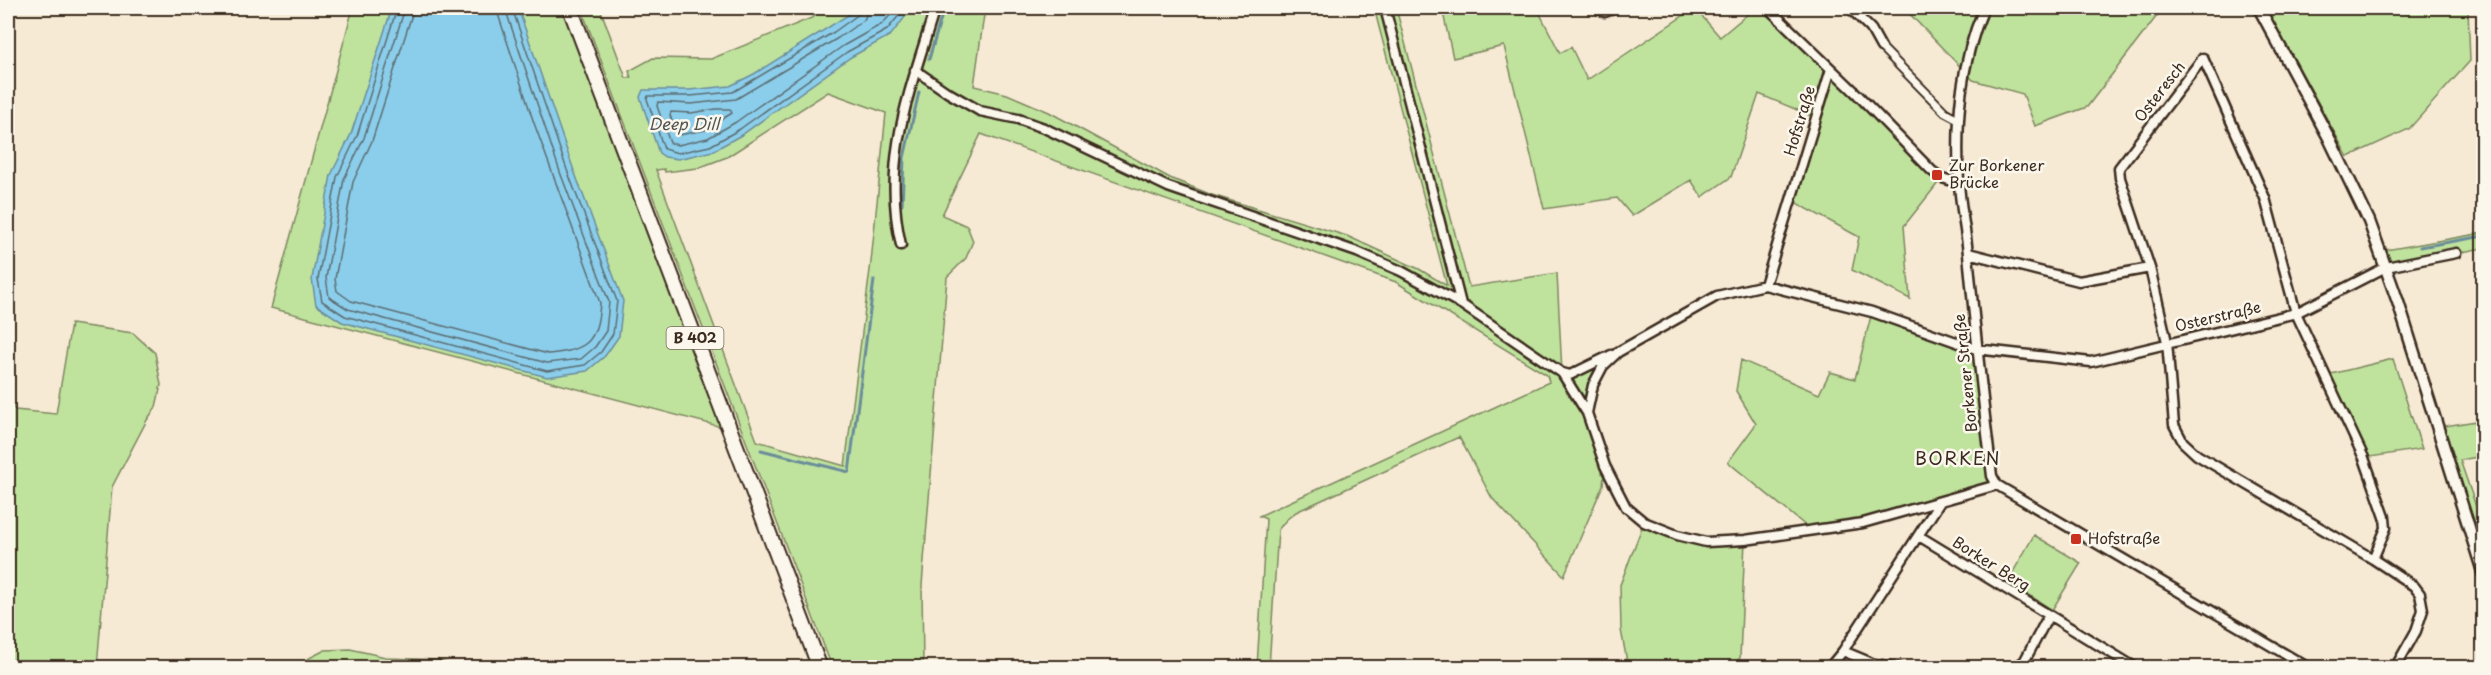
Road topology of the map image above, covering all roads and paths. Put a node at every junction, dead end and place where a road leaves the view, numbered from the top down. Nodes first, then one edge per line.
1 (570, 8) edge
2 (935, 8) edge
3 (1384, 8) edge
4 (1598, 8) edge
5 (1616, 8) edge
6 (1768, 8) edge
7 (1850, 8) edge
8 (1984, 8) edge
9 (2259, 8) edge
10 (1881, 47) joint
11 (1831, 69) junction
12 (915, 70) junction
13 (1958, 119) junction
14 (1959, 183) junction
15 (900, 245) dead end
16 (1968, 253) junction
17 (2456, 254) dead end
18 (2386, 267) junction
19 (2150, 268) junction
20 (1765, 285) junction
21 (1461, 304) junction
22 (2296, 313) junction
23 (2167, 342) junction
24 (1976, 349) junction
25 (1618, 352) junction
26 (1562, 373) junction
27 (1587, 413) junction
28 (1997, 485) junction
29 (1940, 502) junction
30 (1919, 536) junction
31 (2373, 559) junction
32 (2484, 575) edge
33 (2049, 615) junction
34 (1843, 651) junction
35 (2306, 667) edge
36 (820, 668) edge
37 (1829, 668) edge
38 (1900, 668) edge
39 (2016, 668) edge
40 (2136, 668) edge
41 (2395, 668) edge

1 - 36 main road, B 402
2 - 12 street
3 - 21 street
4 - 5 street
6 - 11 street
7 - 10 street
8 - 13 street, Borkener Straße
9 - 18 street
10 - 13 street
11 - 14 street
11 - 20 street, Hofstraße
12 - 15 street
12 - 21 street
13 - 14 street, Borkener Straße
14 - 16 street, Borkener Straße
16 - 19 street
16 - 24 street, Borkener Straße
17 - 18 street, Osterstraße
18 - 22 street, Osterstraße
18 - 32 street
19 - 22 street, Osteresch
19 - 23 street, Osteresch
20 - 24 street
20 - 25 street
21 - 26 street
22 - 23 street, Osterstraße
22 - 31 street, Osteresch
23 - 24 street, Osterstraße
23 - 31 street, Osteresch
24 - 28 street, Borkener Straße
25 - 26 street
25 - 27 street
26 - 27 street
27 - 29 street
28 - 29 street
28 - 35 street
29 - 30 street
30 - 33 street, Borker Berg
30 - 34 street
31 - 41 street, Osteresch
33 - 39 street
33 - 40 street, Borker Berg
34 - 37 street
34 - 38 street

